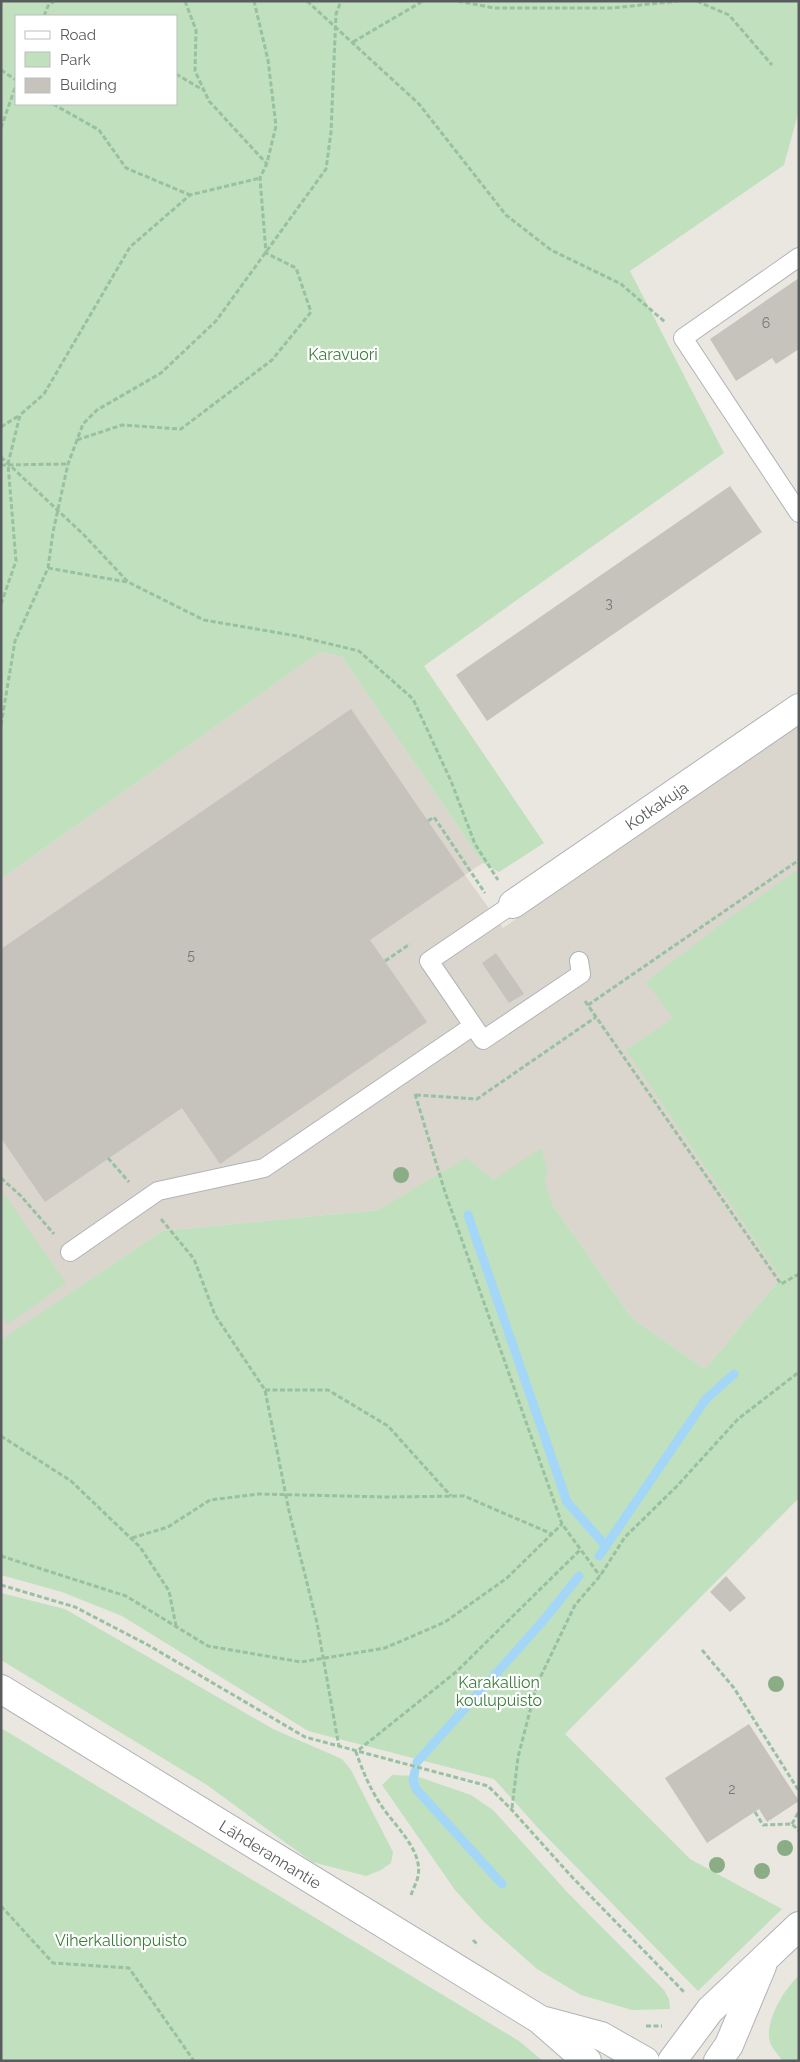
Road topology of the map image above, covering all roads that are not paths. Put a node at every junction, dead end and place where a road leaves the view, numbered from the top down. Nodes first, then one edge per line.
1 (799, 257) edge
2 (799, 513) edge
3 (799, 708) edge
4 (512, 904) joint
5 (579, 961) dead end
6 (473, 1026) junction
7 (70, 1252) road end
8 (1, 1689) edge
9 (799, 1926) edge
10 (765, 1960) junction
11 (539, 2019) junction
12 (587, 2061) edge
13 (645, 2061) edge
14 (672, 2061) edge
15 (718, 2061) edge

1 - 2 lane
3 - 4 main road, Kotkakuja
4 - 6 lane
5 - 6 lane
6 - 7 lane
8 - 11 main road, Lähderannantie
9 - 10 main road
10 - 14 main road
10 - 15 main road
11 - 12 main road, Lähderannantie
11 - 13 main road, Lähderannantie

